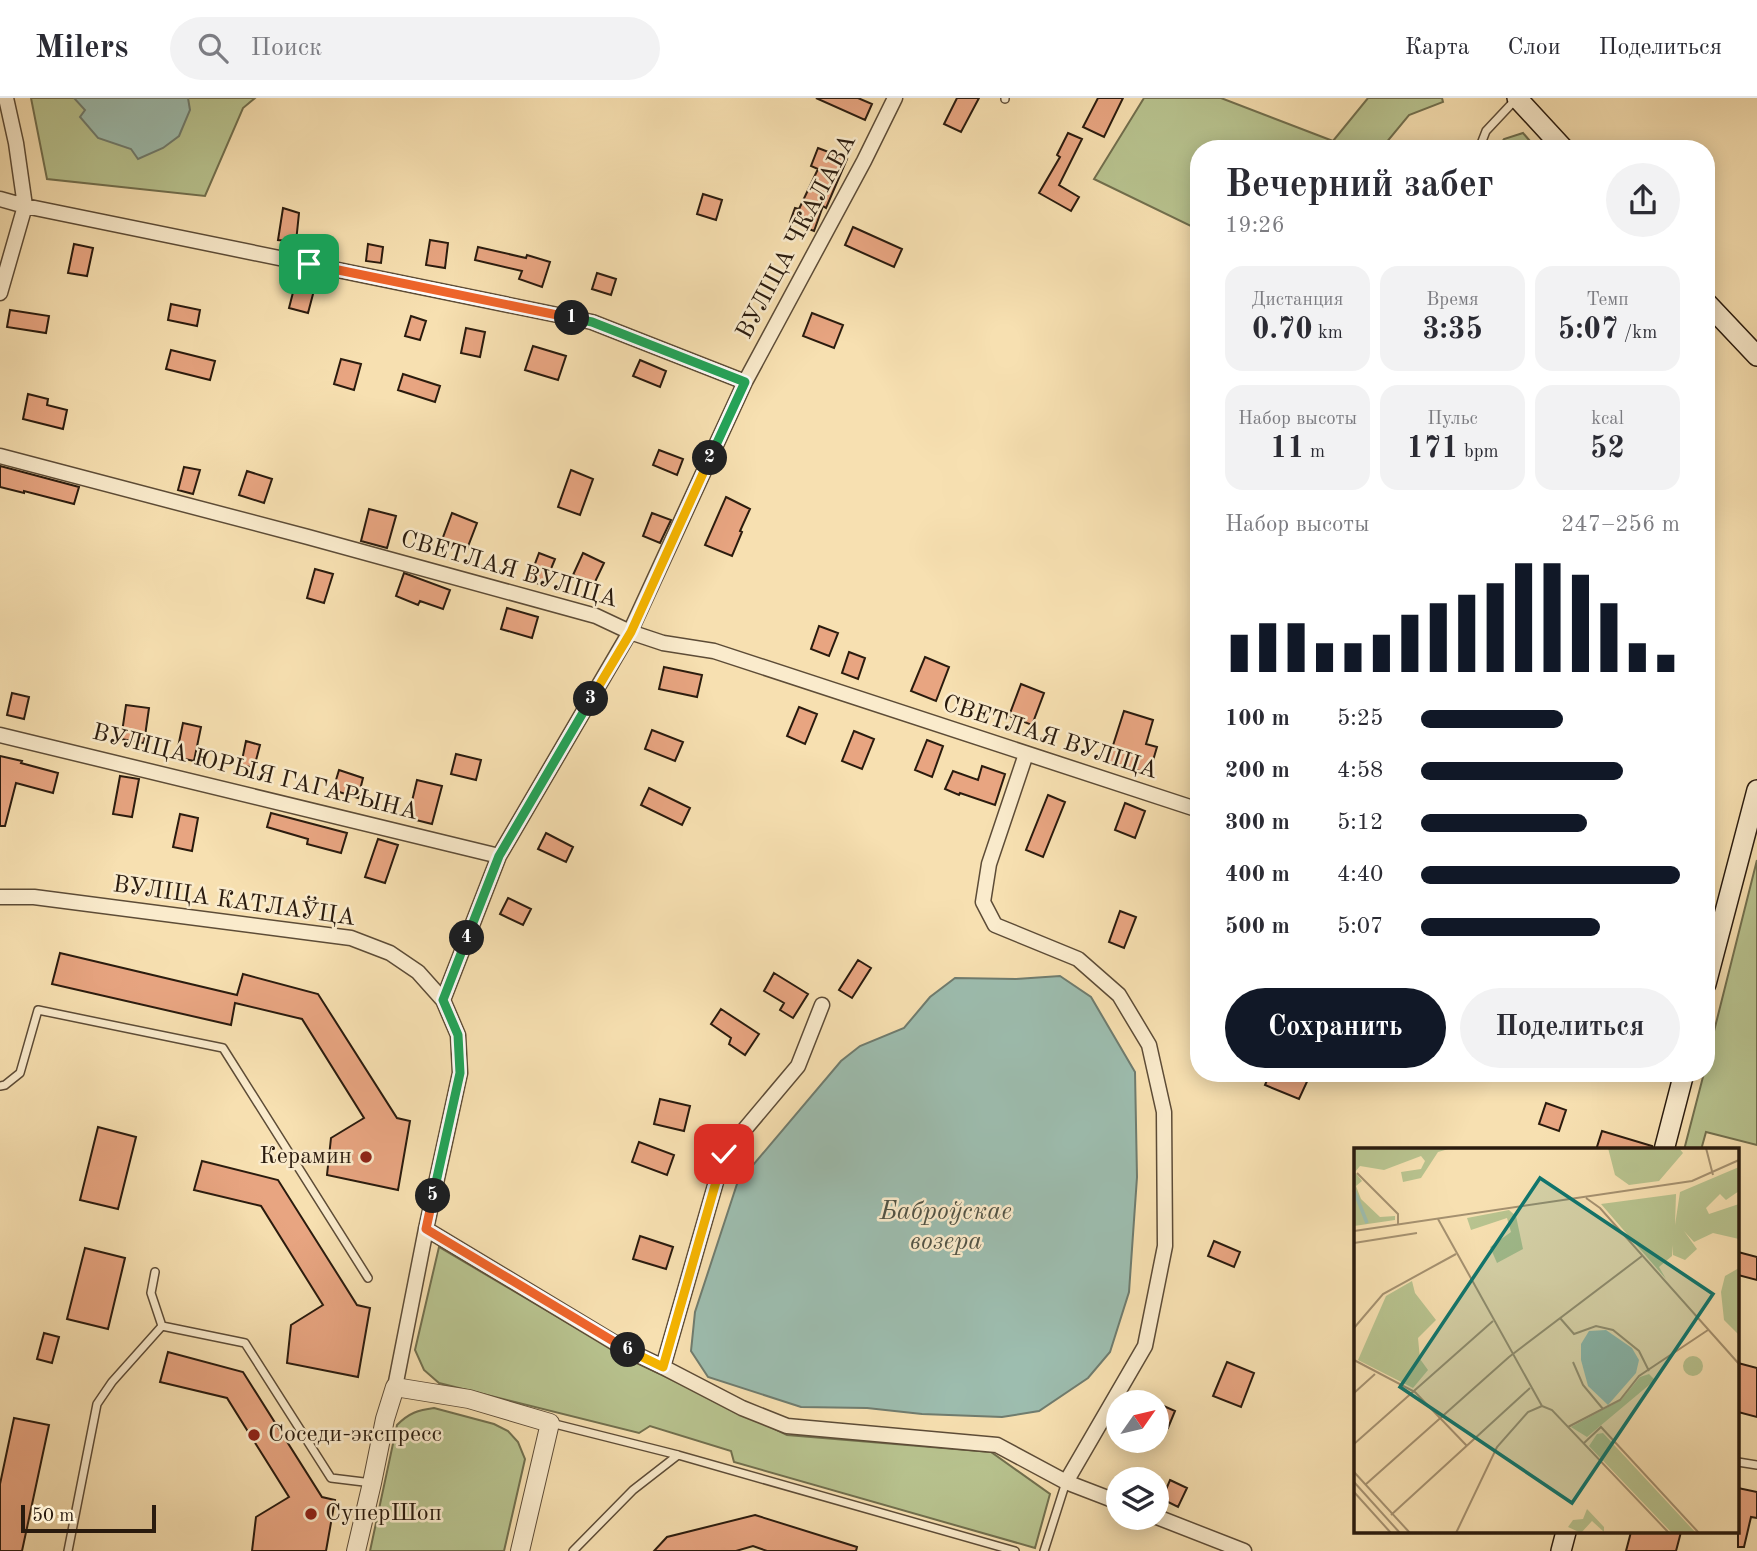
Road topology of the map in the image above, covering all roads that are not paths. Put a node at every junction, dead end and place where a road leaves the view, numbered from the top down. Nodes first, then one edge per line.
1 (6, 98) edge
2 (895, 98) edge
3 (1517, 98) edge
4 (1482, 140) edge
5 (1556, 140) edge
6 (0, 199) edge
7 (25, 206) junction
8 (0, 293) edge
9 (1715, 312) edge
10 (1757, 356) edge
11 (745, 382) junction
12 (0, 456) edge
13 (631, 632) junction
14 (0, 736) edge
15 (1026, 754) junction
16 (1757, 790) edge
17 (1190, 807) edge
18 (499, 856) junction
19 (0, 897) edge
20 (1715, 950) edge
21 (443, 1000) junction
22 (822, 1005) dead end
23 (1682, 1082) edge
24 (0, 1086) edge
25 (1665, 1148) edge
26 (426, 1229) junction
27 (155, 1272) dead end
28 (368, 1278) dead end
29 (162, 1326) junction
30 (663, 1367) junction
31 (395, 1387) junction
32 (550, 1423) junction
33 (678, 1455) junction
34 (1066, 1482) junction
35 (372, 1483) junction
36 (1106, 1497) edge
37 (1169, 1522) edge
38 (1565, 1534) edge
39 (68, 1551) edge
40 (356, 1551) edge
41 (520, 1551) edge
42 (573, 1551) edge
43 (1015, 1551) edge
44 (1044, 1551) edge
45 (1244, 1551) edge
46 (1561, 1551) edge

1 - 7 street
2 - 11 street, ВУЛІЦА ЧКАЛАВА
3 - 4 lane
3 - 5 main road
6 - 7 street
7 - 8 street
7 - 11 street
9 - 10 main road
11 - 13 street, ВУЛІЦА ЧКАЛАВА
12 - 13 street, СВЕТЛАЯ ВУЛІЦА
13 - 15 street, СВЕТЛАЯ ВУЛІЦА
13 - 18 street, ВУЛІЦА ЧКАЛАВА
14 - 18 street, ВУЛІЦА ЮРЫЯ ГАГАРЫНА
15 - 17 street, СВЕТЛАЯ ВУЛІЦА
15 - 34 street
16 - 20 main road
18 - 21 street, ВУЛІЦА ЧКАЛАВА
19 - 21 street, ВУЛІЦА КАТЛАЎЦА
21 - 26 street, ВУЛІЦА КАТЛАЎЦА
22 - 30 street
23 - 25 main road
24 - 28 lane
26 - 30 street
26 - 31 street, ВУЛІЦА КАТЛАЎЦА
27 - 29 lane
29 - 35 lane
29 - 39 lane
30 - 34 street
31 - 32 street
31 - 35 street
32 - 33 lane
32 - 41 street
33 - 42 lane
33 - 43 lane
34 - 36 street
34 - 44 lane
35 - 40 street
37 - 45 street
38 - 46 main road

